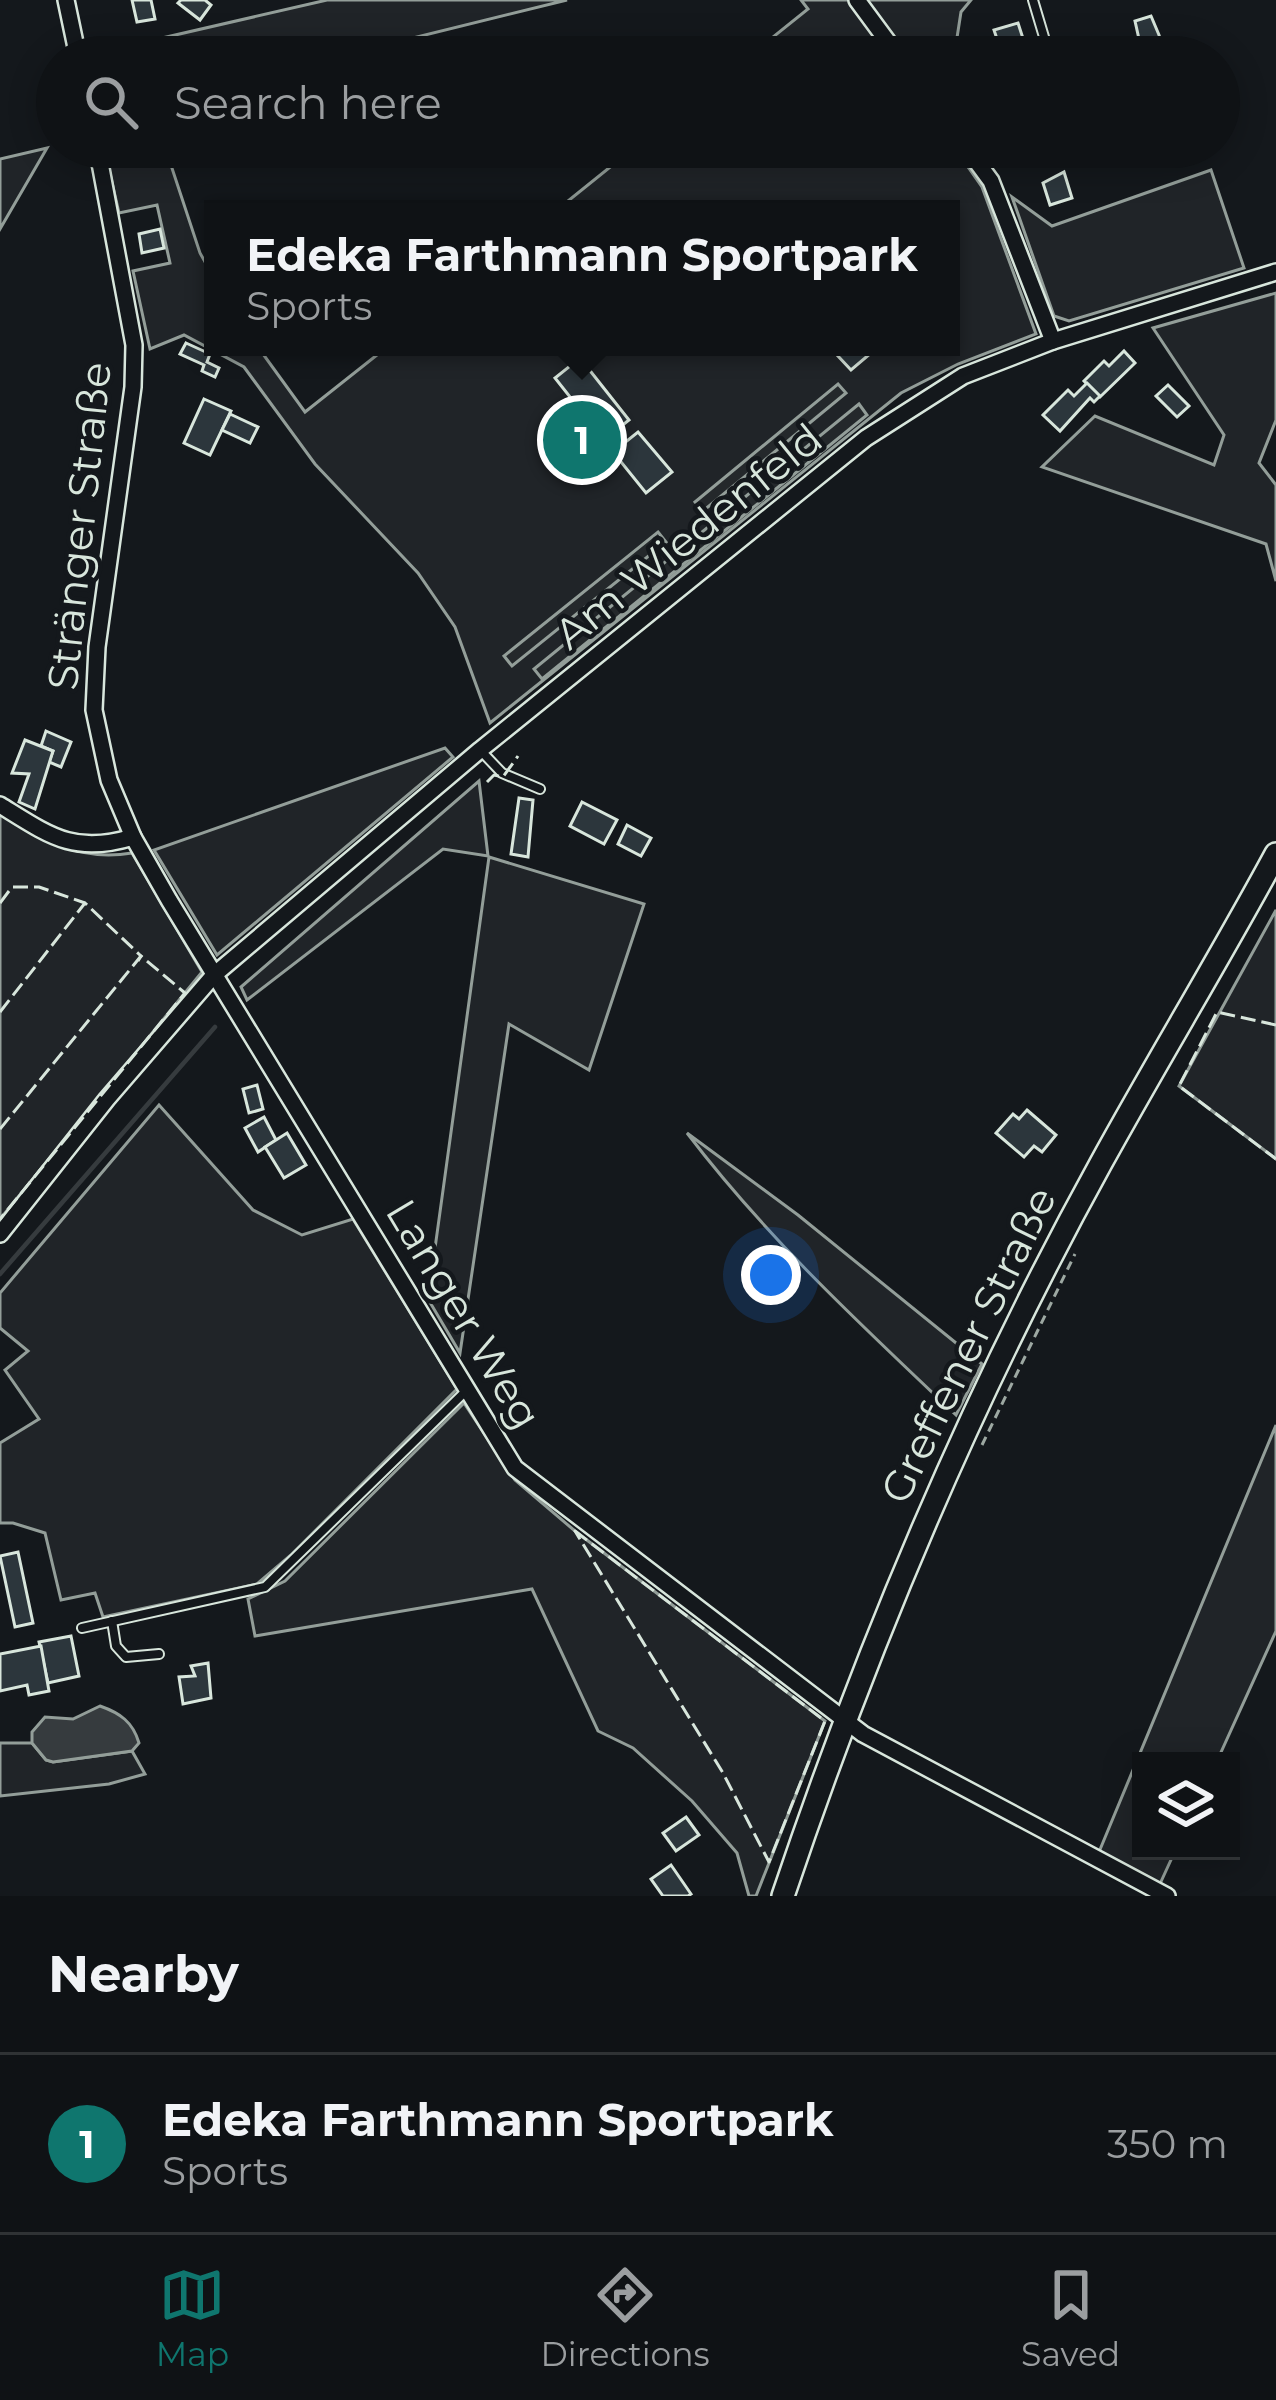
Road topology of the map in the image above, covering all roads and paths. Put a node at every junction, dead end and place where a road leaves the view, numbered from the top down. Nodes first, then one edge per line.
1 (66, 0) edge
2 (856, 0) edge
3 (1033, 0) edge
4 (74, 36) edge
5 (883, 36) edge
6 (1044, 36) edge
7 (101, 168) edge
8 (981, 168) edge
9 (1276, 272) edge
10 (1054, 345) junction
11 (480, 750) junction
12 (540, 789) dead end
13 (0, 806) edge
14 (134, 837) junction
15 (1276, 854) edge
16 (214, 975) junction
17 (0, 1234) edge
18 (1080, 1244) dead end
19 (468, 1389) junction
20 (976, 1458) dead end
21 (112, 1621) junction
22 (82, 1628) dead end
23 (159, 1654) dead end
24 (845, 1718) junction
25 (783, 1896) edge
26 (1167, 1896) edge

1 - 4 street
2 - 5 street
3 - 6 lane
7 - 14 street, Stränger Straße
8 - 10 street
9 - 10 street, Am Wiedenfeld
10 - 11 street, Am Wiedenfeld
11 - 12 lane
11 - 16 street, Am Wiedenfeld
13 - 14 street
14 - 16 street, Langer Weg
15 - 24 main road, Greffener Straße
16 - 17 street
16 - 19 street, Langer Weg
18 - 20 path
19 - 21 lane
19 - 24 street, Langer Weg
21 - 22 lane
21 - 23 lane
24 - 25 main road, Greffener Straße
24 - 26 street, Langer Weg

